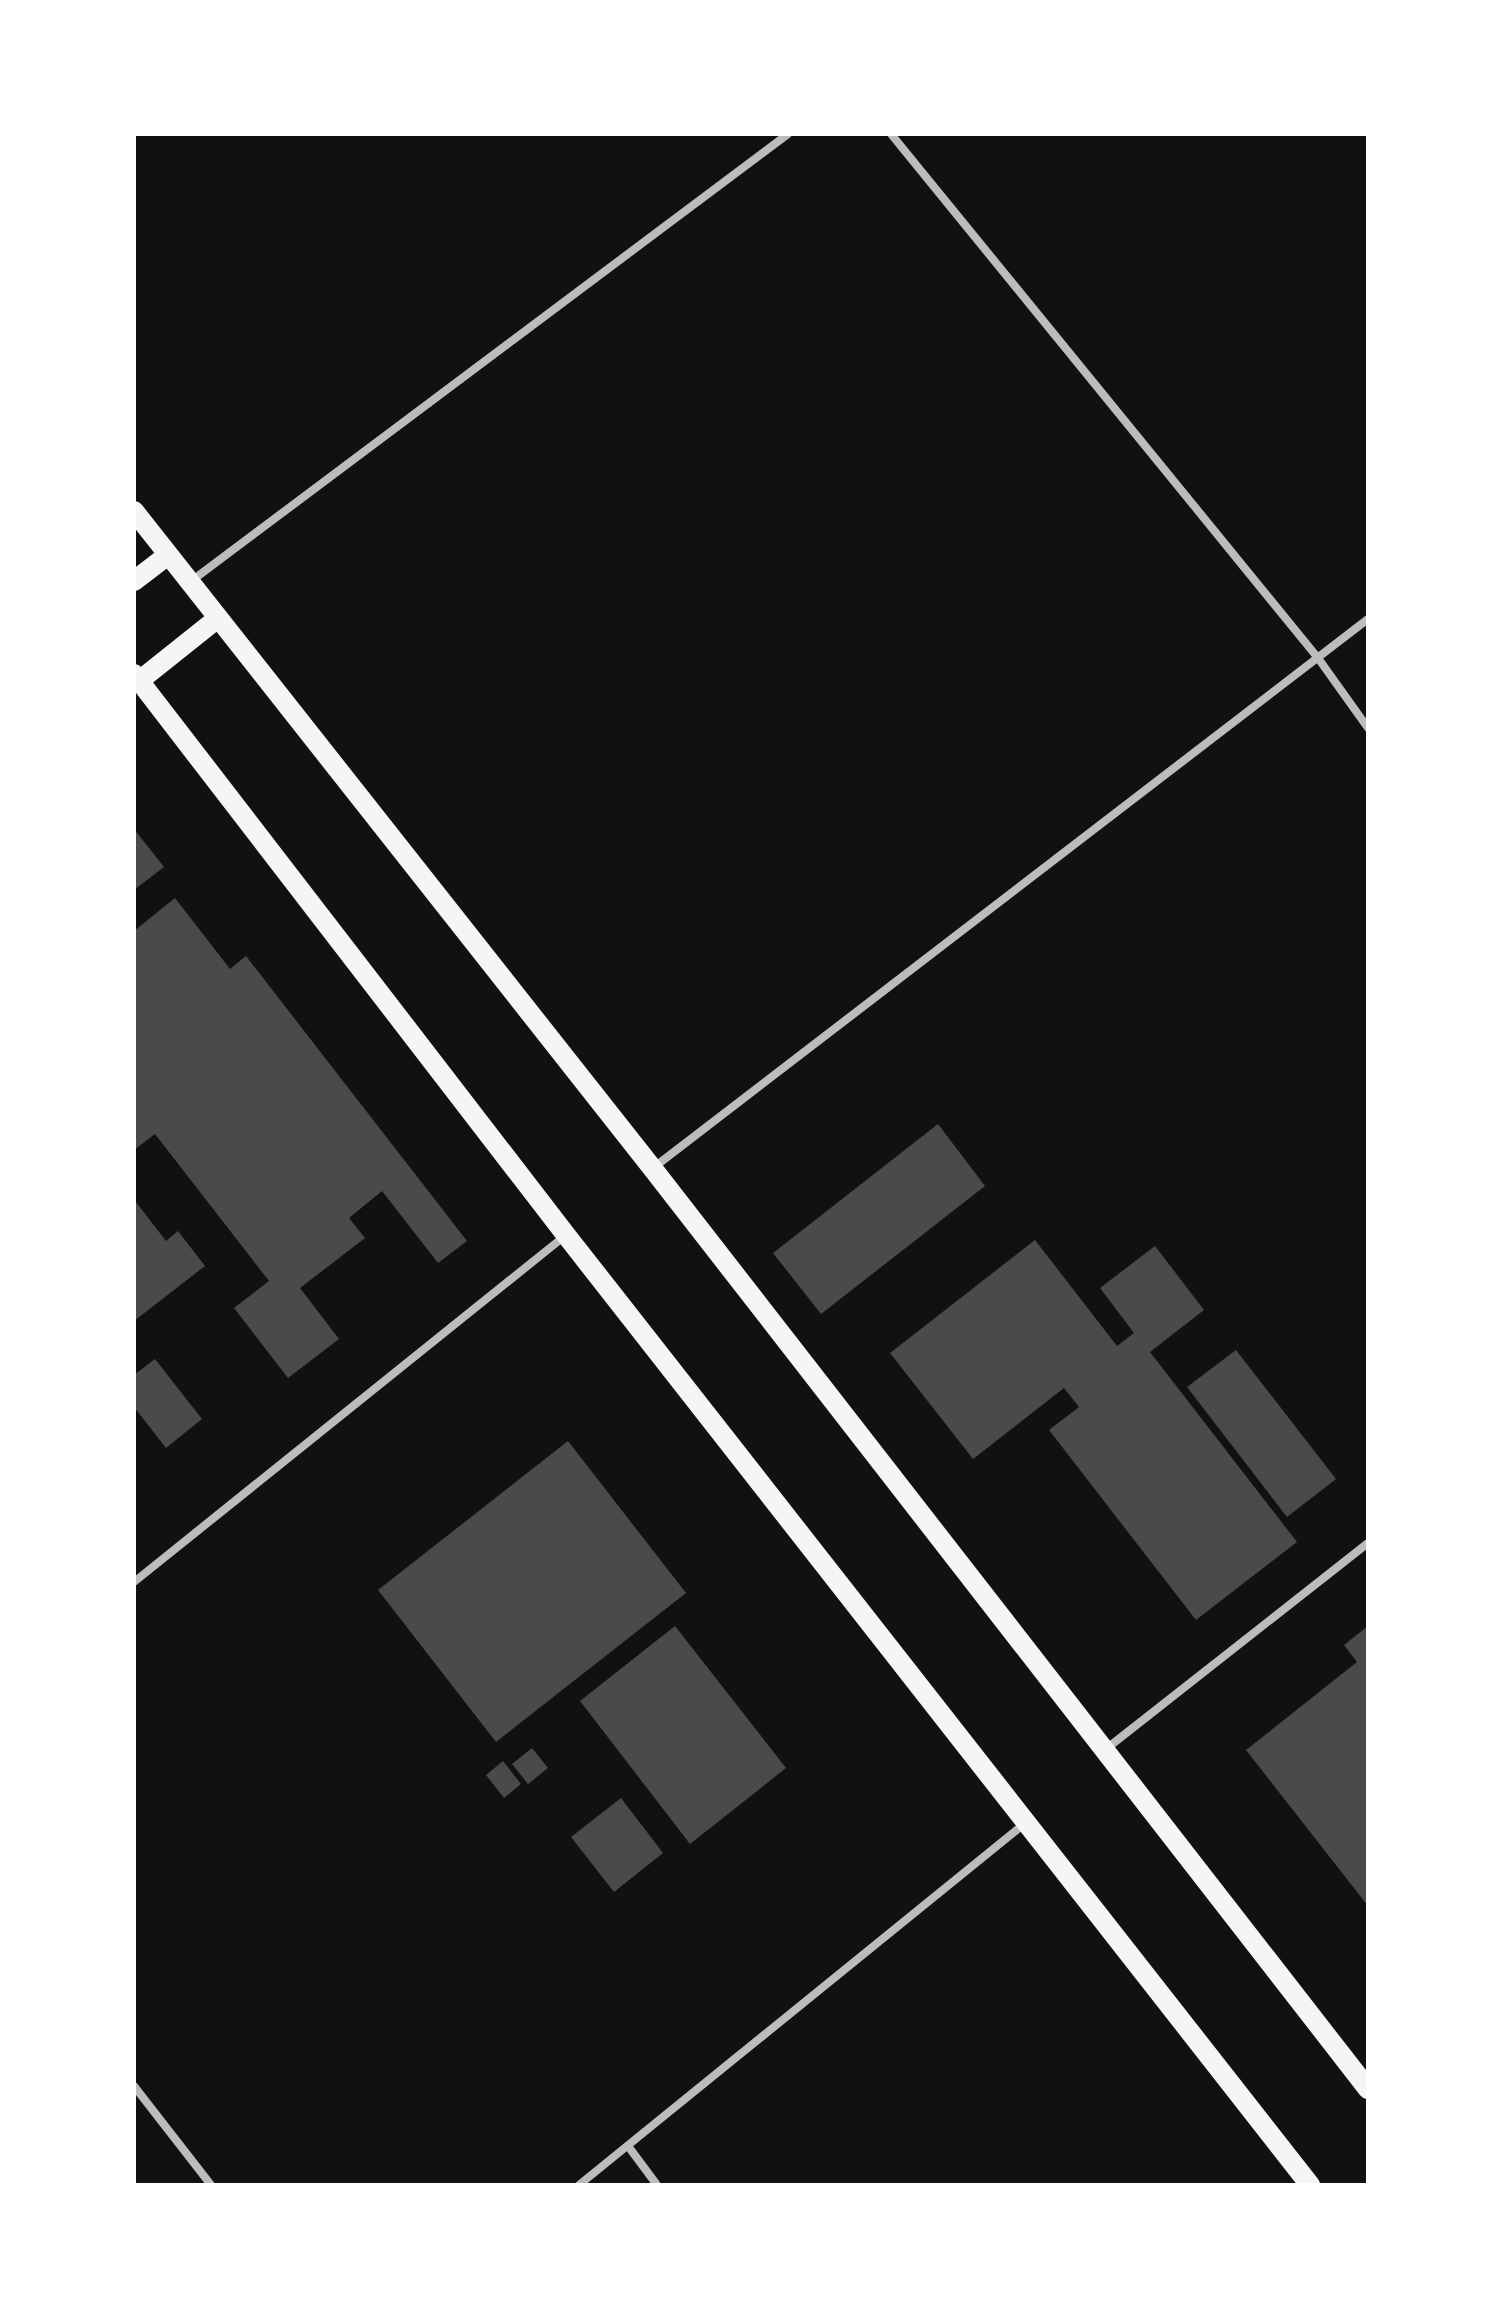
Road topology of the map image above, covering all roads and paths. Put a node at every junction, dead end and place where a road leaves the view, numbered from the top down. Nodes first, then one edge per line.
1 (788, 134) edge
2 (891, 134) edge
3 (134, 511) edge
4 (168, 555) junction
5 (134, 581) edge
6 (189, 583) junction
7 (218, 618) junction
8 (1368, 619) edge
9 (1318, 658) junction
10 (136, 678) edge
11 (1368, 728) edge
12 (653, 1169) junction
13 (566, 1235) junction
14 (1368, 1543) edge
15 (134, 1582) edge
16 (1105, 1749) junction
17 (1025, 1823) junction
18 (134, 2086) edge
19 (1368, 2089) edge
20 (628, 2146) junction
21 (211, 2185) edge
22 (579, 2185) edge
23 (657, 2185) edge
24 (1310, 2185) edge

1 - 6 street
2 - 9 street
3 - 4 main road
4 - 5 main road
4 - 6 main road
6 - 7 main road
7 - 10 main road
7 - 12 main road
8 - 9 street
9 - 11 street
9 - 12 street
10 - 13 main road
12 - 16 main road
13 - 15 street
13 - 17 main road
14 - 16 street
16 - 19 main road
17 - 20 street
17 - 24 main road
18 - 21 street
20 - 22 street
20 - 23 street

